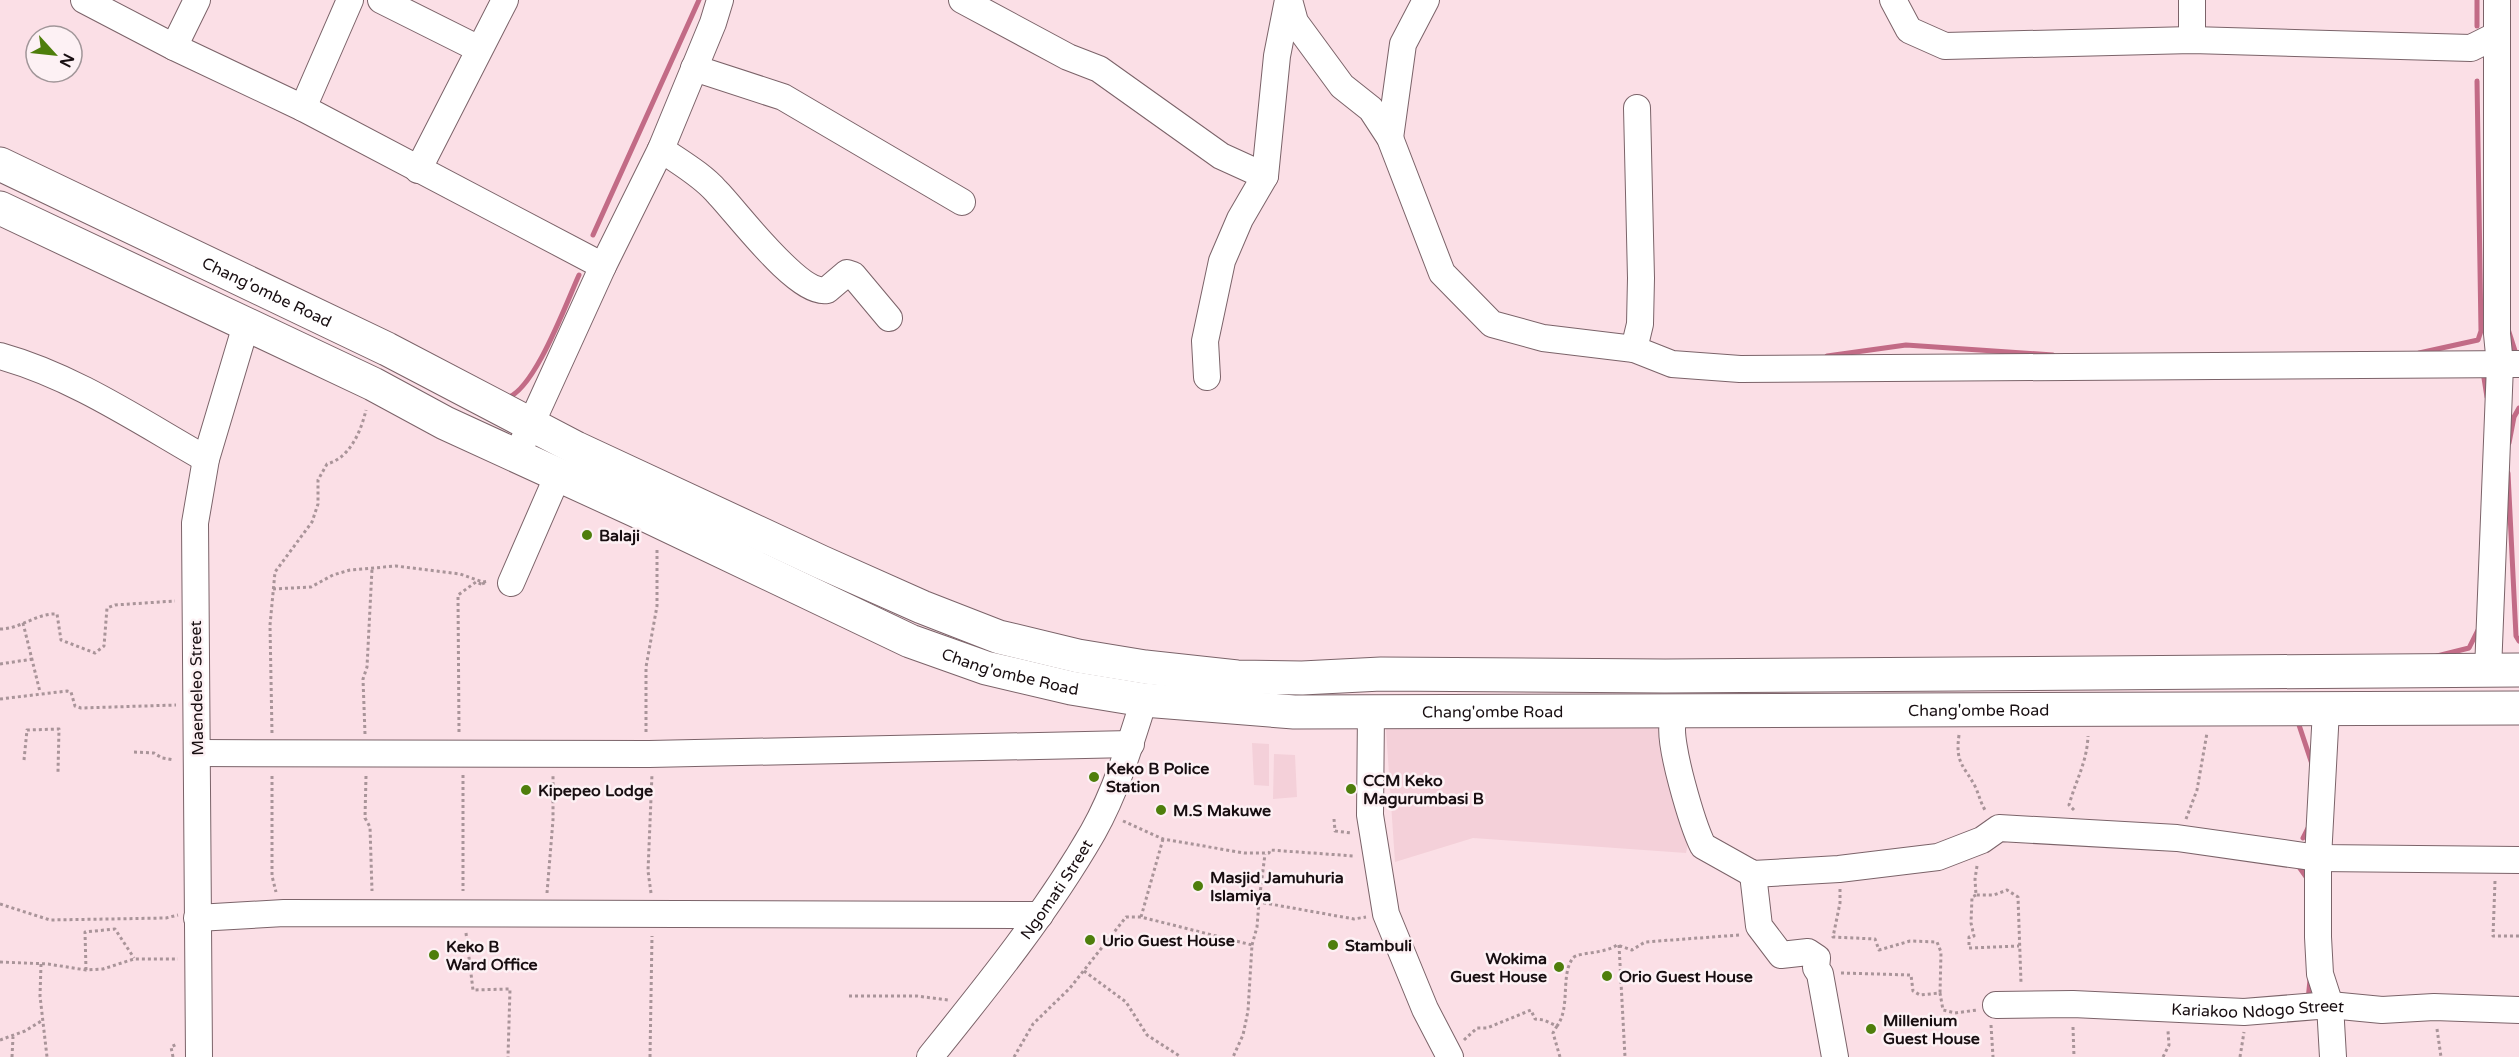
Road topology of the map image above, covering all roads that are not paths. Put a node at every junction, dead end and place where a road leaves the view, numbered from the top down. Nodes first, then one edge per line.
1 (84, 0) edge
2 (197, 0) edge
3 (350, 0) edge
4 (381, 0) edge
5 (505, 0) edge
6 (720, 0) edge
7 (962, 0) edge
8 (1288, 0) edge
9 (1426, 0) edge
10 (1893, 0) edge
11 (2192, 0) edge
12 (2497, 0) edge
13 (2497, 35) junction
14 (2192, 40) junction
15 (174, 47) junction
16 (479, 49) junction
17 (694, 68) junction
18 (1395, 105) junction
19 (303, 108) junction
20 (1637, 108) dead end
21 (1371, 110) junction
22 (1390, 138) junction
23 (661, 149) junction
24 (0, 164) edge
25 (418, 170) junction
26 (1265, 176) junction
27 (962, 202) dead end
28 (0, 208) edge
29 (603, 266) junction
30 (889, 318) dead end
31 (246, 325) junction
32 (1634, 349) junction
33 (0, 356) edge
34 (2510, 365) edge
35 (1207, 377) dead end
36 (530, 426) junction
37 (516, 456) junction
38 (206, 459) junction
39 (558, 475) junction
40 (511, 583) road end
41 (2504, 670) edge
42 (1144, 700) junction
43 (2519, 708) edge
44 (2326, 710) junction
45 (1371, 712) junction
46 (1673, 722) dead end
47 (1131, 744) junction
48 (197, 756) junction
49 (2318, 858) junction
50 (2508, 859) edge
51 (1753, 874) junction
52 (1040, 915) junction
53 (197, 918) junction
54 (2330, 1005) junction
55 (1994, 1008) road end
56 (2519, 1010) edge
57 (1447, 1053) edge
58 (199, 1057) edge
59 (930, 1057) edge
60 (1835, 1057) edge
61 (2333, 1057) edge

1 - 15 street
2 - 15 street
3 - 19 street
4 - 16 street
5 - 16 street
6 - 17 street
7 - 26 street
8 - 21 street
8 - 26 street
9 - 18 street
10 - 14 street
11 - 14 street
12 - 13 street
13 - 14 street
13 - 34 street
15 - 19 street
16 - 25 street
17 - 23 street
17 - 27 street
18 - 21 street
18 - 22 street
19 - 25 street
20 - 32 street
21 - 22 street
22 - 32 street
23 - 29 street
23 - 30 street
24 - 36 main road, Chang'ombe Road
25 - 29 street
26 - 35 street
28 - 31 main road, Chang'ombe Road
29 - 36 street
31 - 37 main road, Chang'ombe Road
31 - 38 street, Maendeleo Street
32 - 34 street
33 - 38 street
34 - 41 street
36 - 37 street
36 - 41 main road, Chang'ombe Road
37 - 39 main road, Chang'ombe Road
38 - 48 street, Maendeleo Street
39 - 40 street
39 - 42 main road, Chang'ombe Road
42 - 45 main road, Chang'ombe Road
42 - 47 street, Ngomati Street
43 - 44 main road, Chang'ombe Road
44 - 45 main road, Chang'ombe Road
44 - 49 street
45 - 57 street
46 - 51 street
47 - 48 street
47 - 52 street, Ngomati Street
48 - 53 street, Maendeleo Street
49 - 50 street
49 - 51 street
49 - 54 street
51 - 60 street
52 - 53 street
52 - 59 street, Ngomati Street
53 - 58 street, Maendeleo Street
54 - 55 street, Kariakoo Ndogo Street
54 - 56 street, Kariakoo Ndogo Street
54 - 61 street

